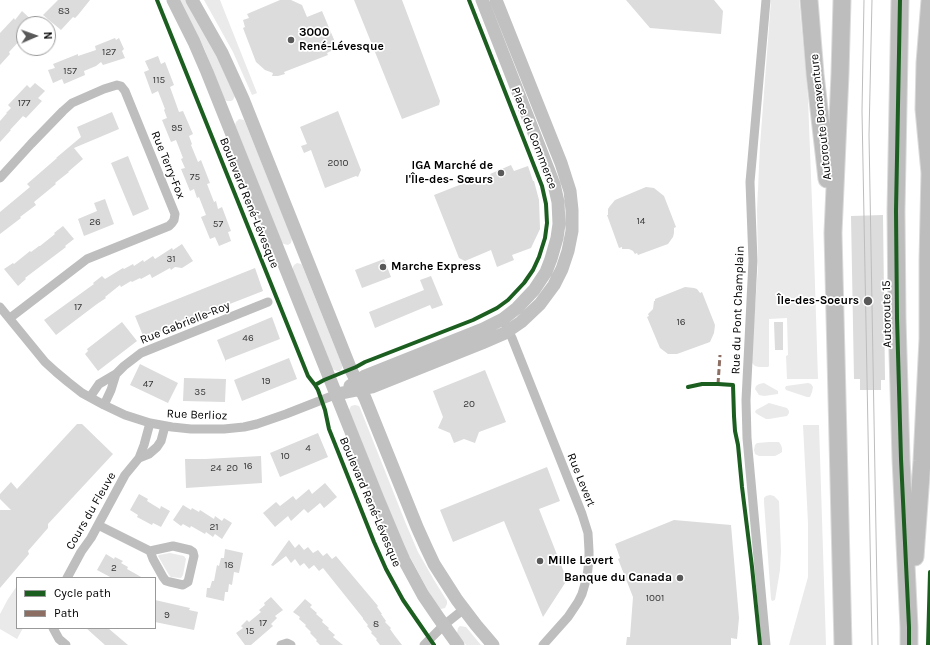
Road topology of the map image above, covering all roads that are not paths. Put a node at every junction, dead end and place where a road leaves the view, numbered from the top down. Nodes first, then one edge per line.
1 (173, 0) edge
2 (192, 0) edge
3 (482, 0) edge
4 (496, 0) edge
5 (766, 0) edge
6 (809, 0) edge
7 (842, 0) edge
8 (900, 0) edge
9 (930, 0) edge
10 (930, 173) edge
11 (0, 178) edge
12 (833, 233) junction
13 (268, 302) dead end
14 (0, 307) edge
15 (10, 318) junction
16 (506, 325) junction
17 (116, 374) junction
18 (359, 385) junction
19 (336, 394) junction
20 (90, 397) junction
21 (104, 405) junction
22 (150, 423) junction
23 (165, 426) junction
24 (139, 458) junction
25 (98, 525) junction
26 (150, 551) junction
27 (68, 577) edge
28 (464, 609) junction
29 (444, 625) junction
30 (909, 627) junction
31 (54, 629) edge
32 (843, 637) edge
33 (66, 645) edge
34 (281, 645) edge
35 (291, 645) edge
36 (424, 645) edge
37 (458, 645) edge
38 (493, 645) edge
39 (543, 645) edge
40 (766, 645) edge
41 (908, 645) edge

1 - 19 street, Boulevard René-Lévesque
2 - 18 street
3 - 16 street, Place du Commerce
4 - 16 street, Place du Commerce
5 - 40 street, Rue du Pont Champlain
6 - 12 highway, Autoroute Bonaventure
7 - 12 highway
8 - 30 highway, Autoroute 15
9 - 10 highway
10 - 30 highway
11 - 15 street, Rue Terry-Fox
12 - 32 highway
13 - 17 street, Rue Gabrielle-Roy
14 - 15 street, Rue Berlioz
15 - 20 street, Rue Berlioz
16 - 18 street, Place du Commerce
16 - 39 street, Rue Levert
17 - 20 street, Rue Gabrielle-Roy
17 - 21 street, Rue Gabrielle-Roy
18 - 19 street, Place du Commerce
18 - 28 street
19 - 23 street, Rue Berlioz
19 - 29 street, Boulevard René-Lévesque
20 - 21 street, Rue Berlioz
21 - 22 street, Rue Berlioz
22 - 23 street, Rue Berlioz
22 - 24 street, Cours du Fleuve
23 - 24 street, Cours du Fleuve
24 - 25 street, Cours du Fleuve
25 - 26 street
25 - 27 street, Cours du Fleuve
26 - 26 street
28 - 29 street
28 - 38 street
29 - 36 street
29 - 37 street, Boulevard René-Lévesque
30 - 41 highway
31 - 33 street
34 - 35 street

